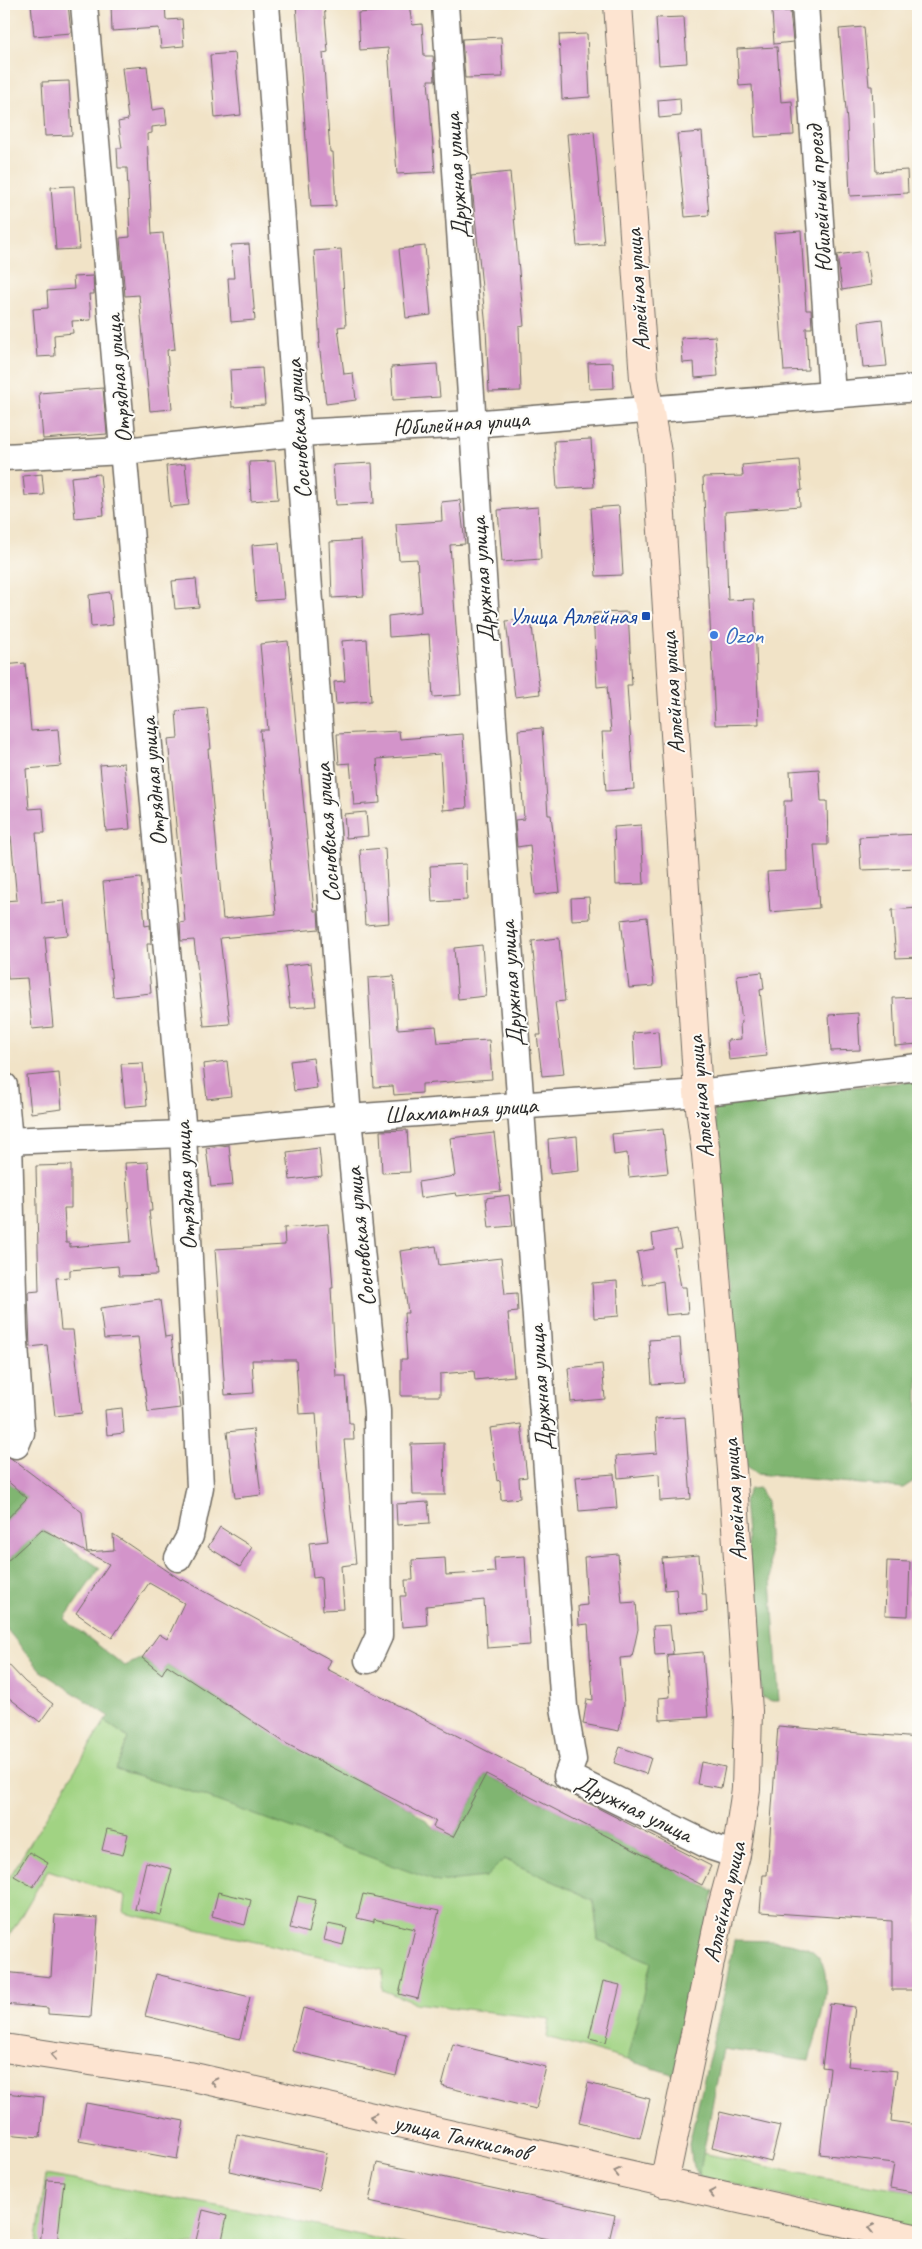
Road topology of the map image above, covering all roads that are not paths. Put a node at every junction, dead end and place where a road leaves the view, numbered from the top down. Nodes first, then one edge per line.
1 (84, 4) edge
2 (266, 4) edge
3 (445, 4) edge
4 (618, 4) edge
5 (805, 4) edge
6 (918, 388) edge
7 (832, 395) junction
8 (649, 411) junction
9 (471, 424) junction
10 (298, 433) junction
11 (124, 451) junction
12 (4, 457) edge
13 (918, 1067) edge
14 (4, 1086) edge
15 (698, 1093) junction
16 (519, 1106) junction
17 (348, 1118) junction
18 (183, 1134) junction
19 (6, 1141) edge
20 (16, 1445) dead end
21 (178, 1558) dead end
22 (368, 1660) dead end
23 (736, 1855) junction
24 (4, 2048) edge
25 (664, 2183) junction
26 (918, 2239) edge

1 - 11 street, Отрядная улица
2 - 10 street, Сосновская улица
3 - 9 street, Дружная улица
4 - 8 street, Аллейная улица
5 - 7 street, Юбилейный проезд
6 - 7 street, Юбилейная улица
7 - 8 street, Юбилейная улица
8 - 9 street, Юбилейная улица
8 - 15 street, Аллейная улица
9 - 10 street, Юбилейная улица
9 - 16 street, Дружная улица
10 - 11 street, Юбилейная улица
10 - 17 street, Сосновская улица
11 - 12 street, Юбилейная улица
11 - 18 street, Отрядная улица
13 - 15 street, Шахматная улица
14 - 19 street
15 - 16 street, Шахматная улица
15 - 23 street, Аллейная улица
16 - 17 street, Шахматная улица
16 - 23 street, Дружная улица
17 - 18 street, Шахматная улица
17 - 22 street, Сосновская улица
18 - 19 street, Шахматная улица
18 - 21 street, Отрядная улица
19 - 20 street
23 - 25 street, Аллейная улица
25 -> 24 street, улица Танкистов
26 -> 25 street, улица Танкистов

